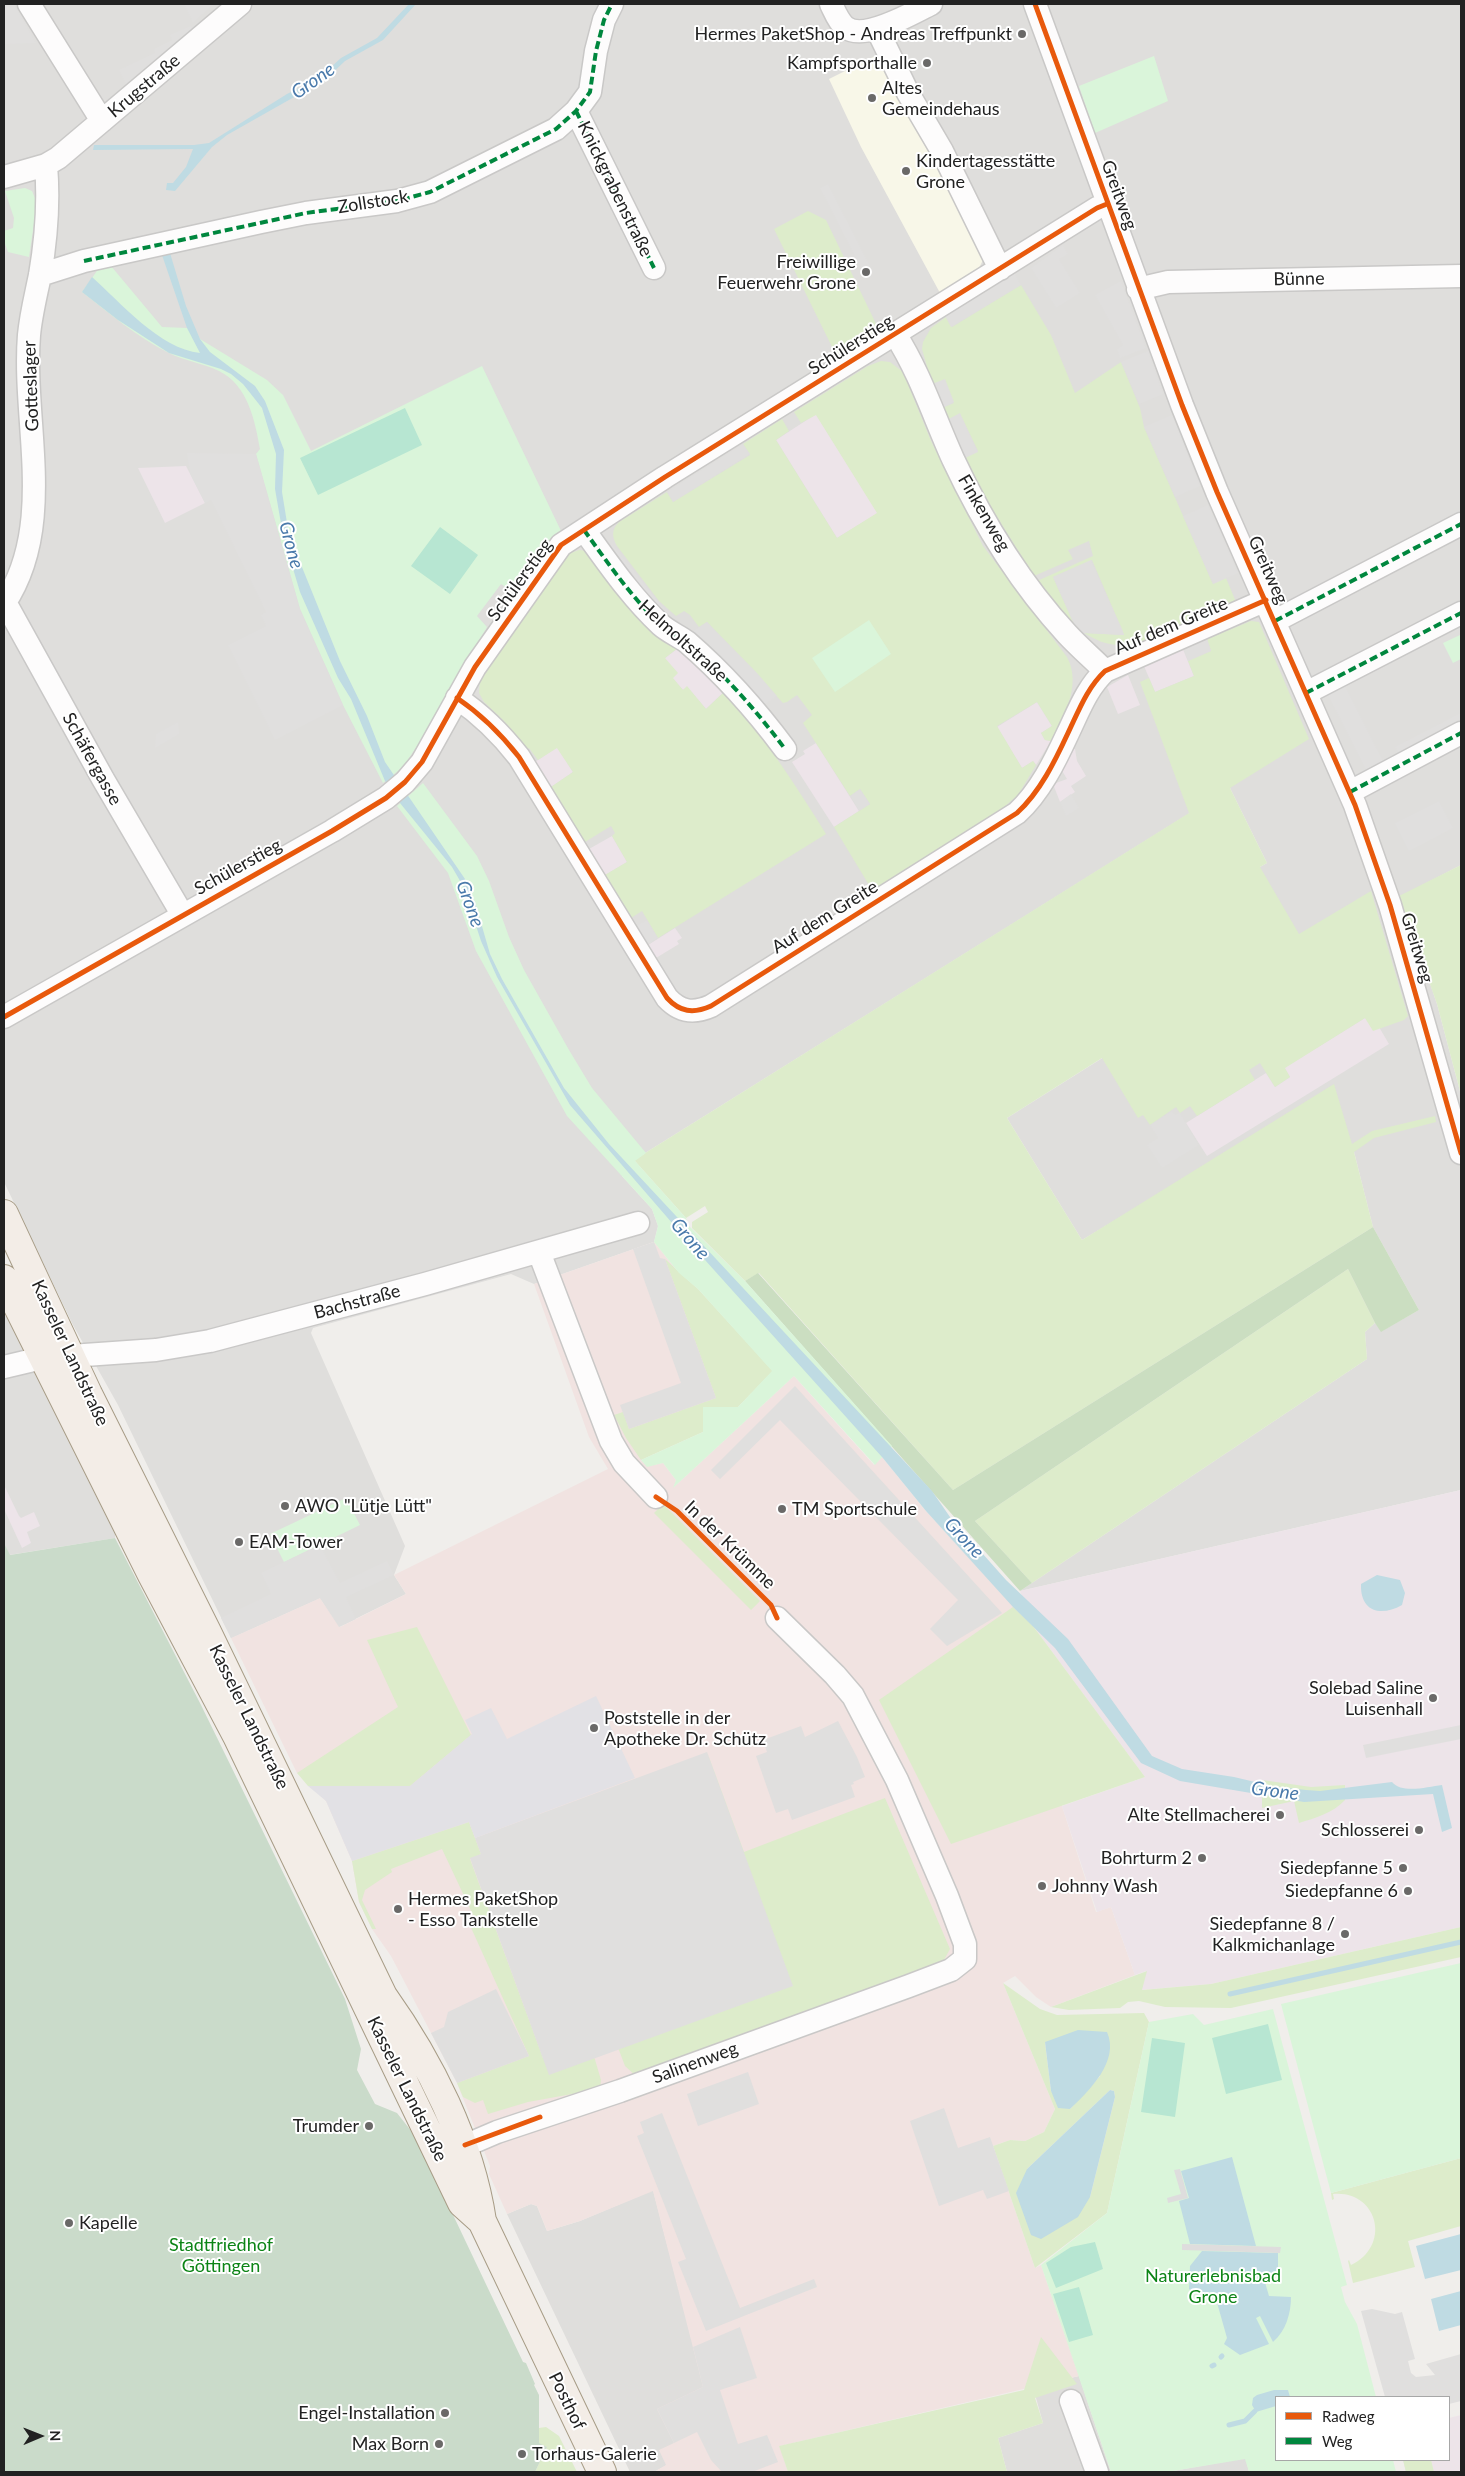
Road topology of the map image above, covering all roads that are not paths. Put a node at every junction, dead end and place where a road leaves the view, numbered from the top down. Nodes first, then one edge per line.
1 (29, 4) edge
2 (240, 4) edge
3 (612, 4) edge
4 (831, 4) edge
5 (931, 4) edge
6 (1035, 4) edge
7 (870, 30) junction
8 (576, 111) junction
9 (102, 121) junction
10 (46, 165) junction
11 (4, 177) edge
12 (1107, 204) junction
13 (654, 268) dead end
14 (1000, 269) junction
15 (40, 275) junction
16 (1461, 276) edge
17 (1138, 289) junction
18 (895, 334) junction
19 (1461, 524) edge
20 (584, 530) junction
21 (1266, 600) junction
22 (4, 603) edge
23 (1461, 613) edge
24 (1275, 621) junction
25 (1106, 671) junction
26 (1306, 693) junction
27 (457, 698) junction
28 (1461, 733) edge
29 (785, 749) dead end
30 (1350, 792) junction
31 (182, 914) junction
32 (4, 1017) edge
33 (1461, 1152) edge
34 (4, 1214) edge
35 (638, 1223) dead end
36 (539, 1252) junction
37 (4, 1279) edge
38 (71, 1355) junction
39 (42, 1358) junction
40 (4, 1367) edge
41 (656, 1497) dead end
42 (777, 1618) dead end
43 (465, 2145) junction
44 (440, 2157) junction
45 (482, 2222) junction
46 (546, 2356) joint
47 (1072, 2401) dead end
48 (602, 2472) edge
49 (1096, 2472) edge

1 - 9 street
2 - 9 street, Krugstraße
3 - 8 street, Zollstock
4 - 7 street
5 - 7 street
6 - 12 street, Greitweg
7 - 14 street
8 - 13 street, Knickgrabenstraße
8 - 15 street, Zollstock
9 - 10 street, Krugstraße
10 - 11 street
10 - 15 street, Gotteslager
12 - 14 street, Schülerstieg
12 - 17 street, Greitweg
14 - 18 street, Schülerstieg
15 - 22 street, Gotteslager
16 - 17 street, Bünne
17 - 21 street, Greitweg
18 - 20 street, Schülerstieg
18 - 25 street, Finkenweg
19 - 24 street, Greitweg
20 - 27 street, Schülerstieg
20 - 29 street, Helmoltstraße
21 - 24 street, Greitweg
21 - 25 street, Auf dem Greite
22 - 31 street, Schäfergasse
23 - 26 street
24 - 26 street, Greitweg
25 - 27 street, Auf dem Greite
26 - 30 street, Greitweg
27 - 31 street, Schülerstieg
28 - 30 street
30 - 33 street, Greitweg
31 - 32 street, Schülerstieg
34 - 38 main road, Kasseler Landstraße
35 - 36 street, Bachstraße
36 - 38 street, Bachstraße
36 - 41 street
37 - 39 main road, Kasseler Landstraße
38 - 39 street, Bachstraße
38 - 43 main road, Kasseler Landstraße
39 - 40 street, Bachstraße
39 - 44 main road, Kasseler Landstraße
42 - 43 street, Salinenweg
43 - 44 street, Salinenweg
43 - 45 main road, Kasseler Landstraße
44 - 45 main road, Kasseler Landstraße
45 - 46 main road, Kasseler Landstraße
46 - 48 main road, Posthof
47 - 49 street

